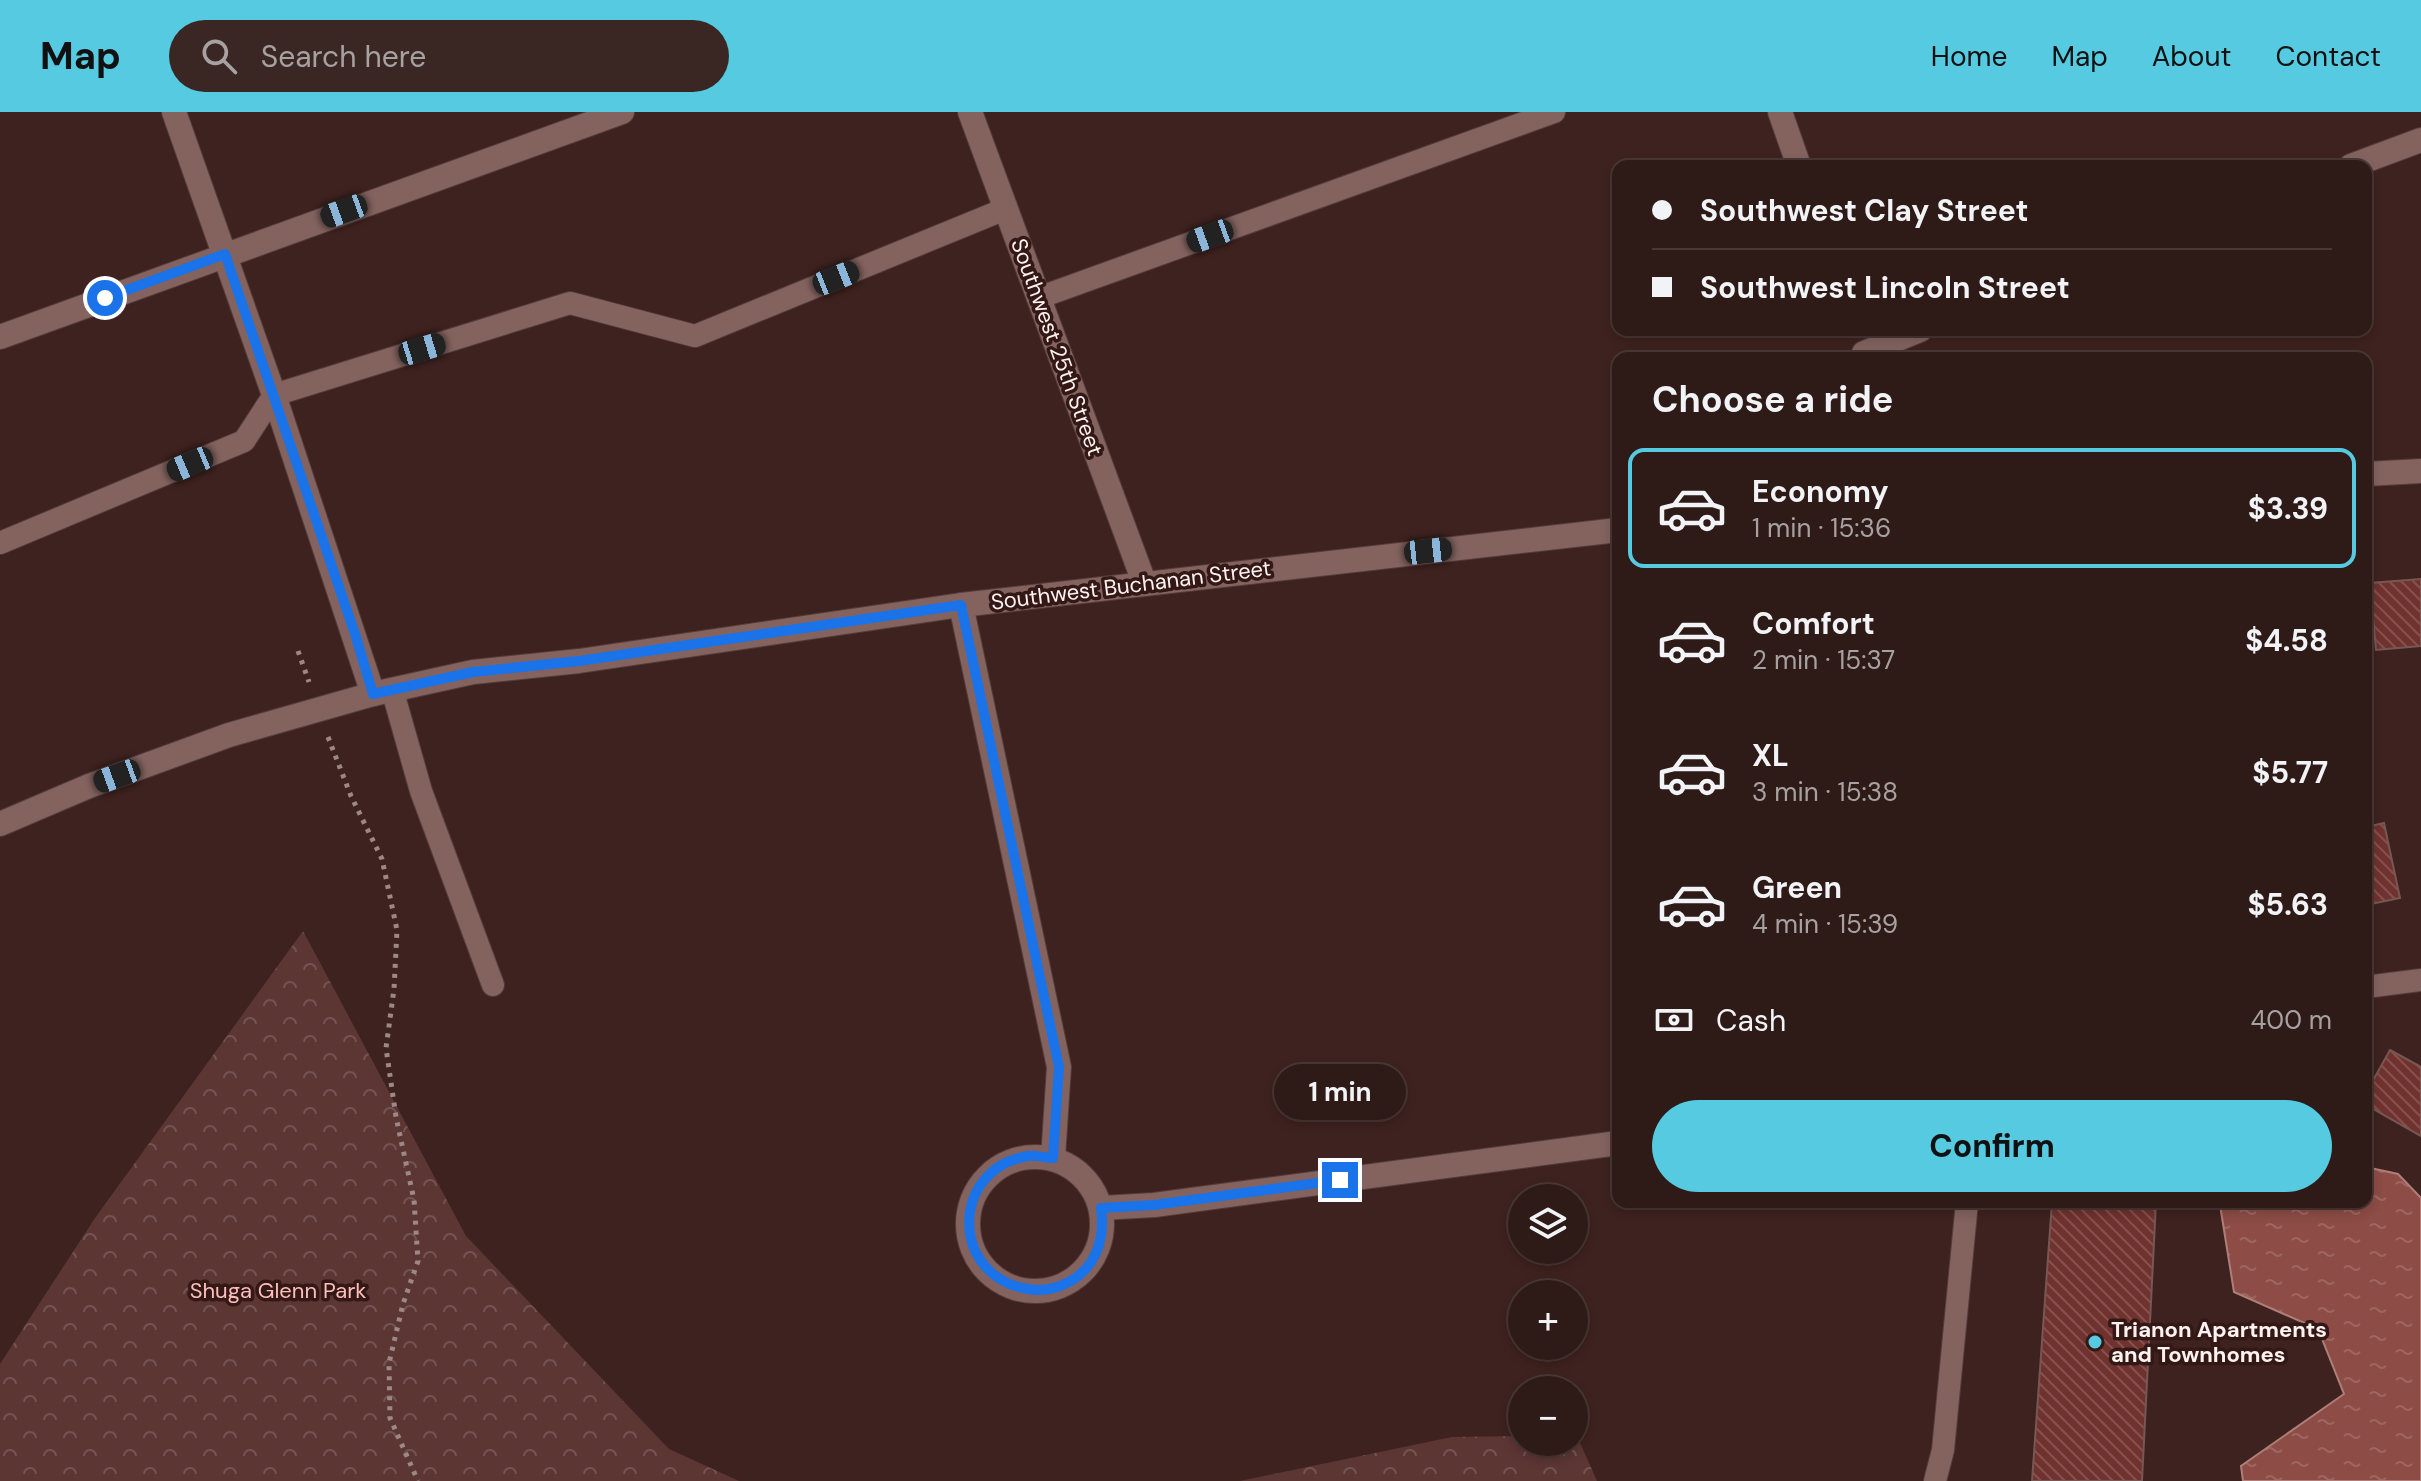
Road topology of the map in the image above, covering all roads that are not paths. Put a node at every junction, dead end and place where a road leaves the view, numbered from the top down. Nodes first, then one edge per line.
1 (174, 112) edge
2 (622, 112) edge
3 (970, 112) edge
4 (1554, 112) edge
5 (1780, 112) edge
6 (2421, 140) edge
7 (1797, 160) edge
8 (2367, 160) edge
9 (1005, 209) junction
10 (225, 254) junction
11 (1038, 298) junction
12 (1900, 336) edge
13 (0, 337) edge
14 (1862, 347) edge
15 (274, 395) junction
16 (2421, 471) edge
17 (2372, 474) edge
18 (1612, 531) edge
19 (0, 543) edge
20 (1144, 582) junction
21 (961, 605) junction
22 (382, 691) junction
23 (0, 824) edge
24 (2421, 980) edge
25 (493, 985) dead end
26 (2372, 986) edge
27 (1612, 1144) edge
28 (1053, 1158) junction
29 (1101, 1208) junction
30 (1966, 1208) edge
31 (1935, 1481) edge

1 - 10 street
2 - 10 street
3 - 9 street, Southwest 25th Street
4 - 11 lane
5 - 7 street
6 - 8 street
9 - 11 street, Southwest 25th Street
9 - 15 lane
10 - 13 street
10 - 15 street
11 - 20 street, Southwest 25th Street
12 - 14 street
15 - 19 lane
15 - 22 street
16 - 17 street
18 - 20 street, Southwest Buchanan Street
20 - 21 street, Southwest Buchanan Street
21 - 22 street, Southwest Buchanan Street
21 - 28 street
22 - 23 street, Southwest Buchanan Street
22 - 25 lane
24 - 26 lane
27 - 29 street
28 - 29 street
28 - 29 street
30 - 31 lane

